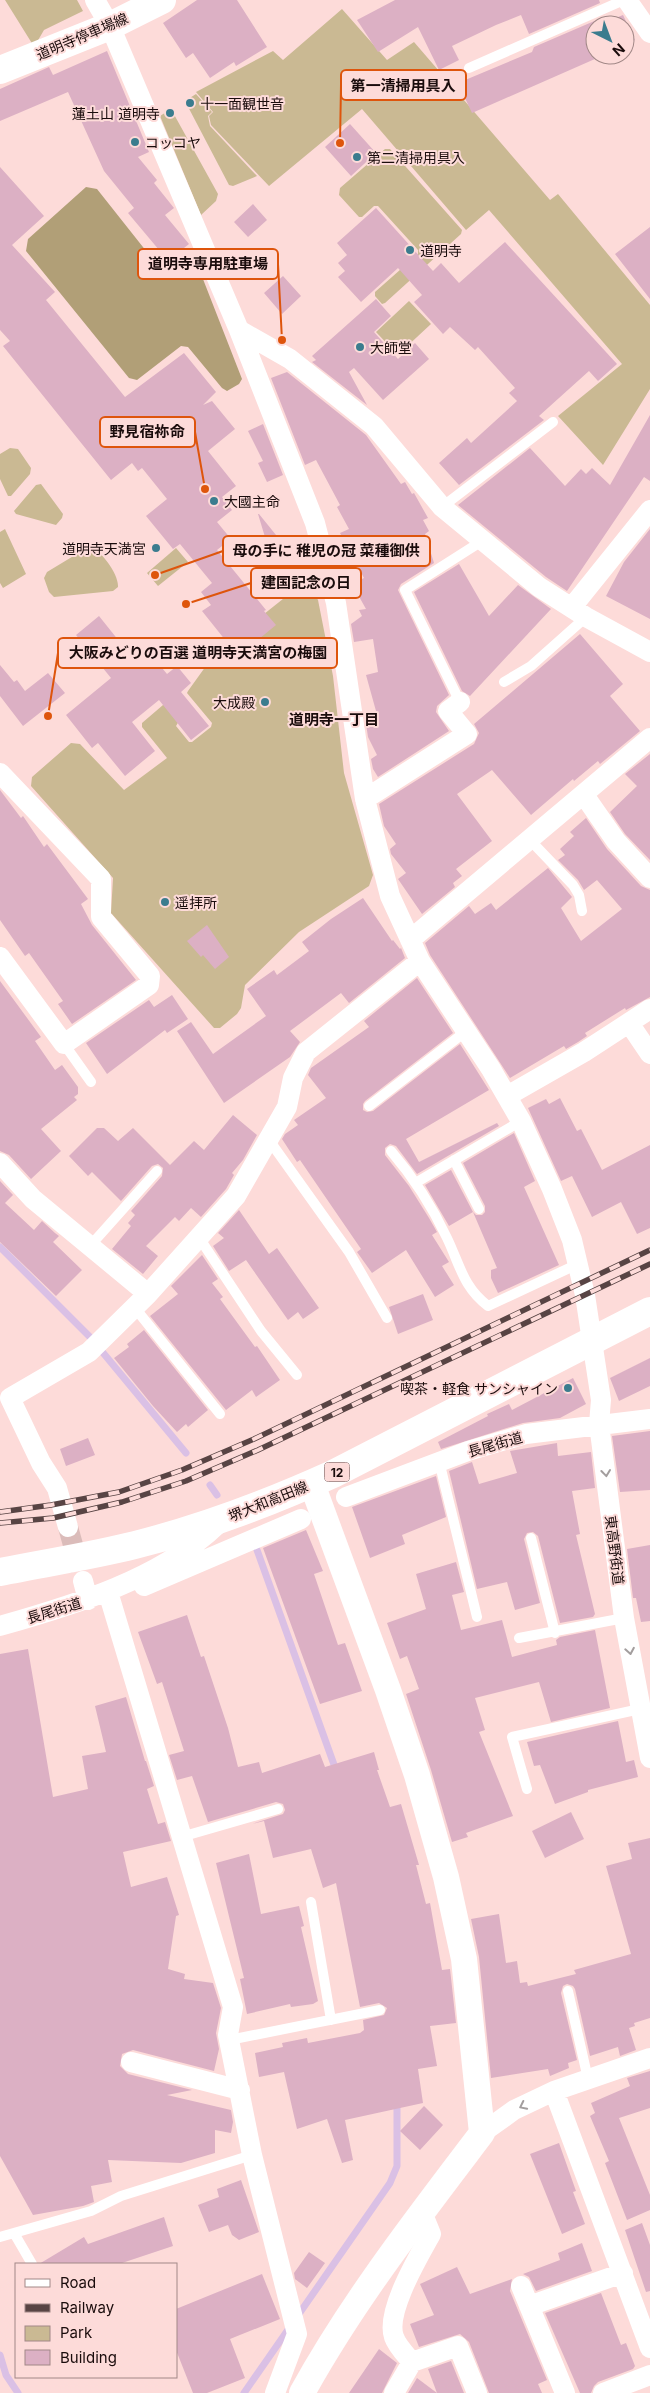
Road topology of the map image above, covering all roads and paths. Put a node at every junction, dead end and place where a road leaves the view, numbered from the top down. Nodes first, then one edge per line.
1 (95, 0) edge
2 (162, 0) edge
3 (625, 0) edge
4 (110, 26) junction
5 (650, 33) edge
6 (469, 68) dead end
7 (0, 70) edge
8 (239, 330) junction
9 (553, 422) dead end
10 (442, 507) junction
11 (650, 510) edge
12 (482, 541) junction
13 (579, 612) junction
14 (650, 652) edge
15 (504, 682) dead end
16 (460, 702) joint
17 (650, 738) edge
18 (0, 773) edge
19 (584, 795) junction
20 (365, 799) junction
21 (530, 840) junction
22 (650, 878) edge
23 (582, 911) dead end
24 (410, 940) junction
25 (0, 957) edge
26 (420, 961) junction
27 (650, 1009) edge
28 (629, 1024) junction
29 (465, 1032) junction
30 (64, 1044) junction
31 (650, 1054) edge
32 (91, 1082) dead end
33 (507, 1096) junction
34 (369, 1106) dead end
35 (521, 1122) junction
36 (269, 1140) junction
37 (391, 1151) dead end
38 (454, 1160) junction
39 (0, 1163) edge
40 (156, 1171) dead end
41 (417, 1182) junction
42 (479, 1209) dead end
43 (200, 1239) junction
44 (90, 1246) junction
45 (578, 1264) junction
46 (142, 1301) junction
47 (650, 1311) edge
48 (387, 1318) dead end
49 (591, 1341) junction
50 (297, 1376) dead end
51 (220, 1414) dead end
52 (650, 1419) edge
53 (600, 1424) junction
54 (439, 1461) junction
55 (312, 1484) junction
56 (346, 1496) dead end
57 (301, 1519) dead end
58 (222, 1520) junction
59 (68, 1526) tunnel mouth
60 (531, 1538) dead end
61 (0, 1572) edge
62 (109, 1596) junction
63 (477, 1617) dead end
64 (624, 1618) junction
65 (0, 1626) edge
66 (555, 1633) junction
67 (519, 1638) dead end
68 (642, 1697) edge
69 (650, 1758) edge
70 (528, 1789) dead end
71 (278, 1809) dead end
72 (181, 1837) junction
73 (311, 1902) dead end
74 (568, 1991) dead end
75 (380, 2010) dead end
76 (331, 2020) junction
77 (229, 2040) junction
78 (650, 2058) edge
79 (131, 2062) dead end
80 (588, 2079) junction
81 (240, 2090) junction
82 (554, 2091) junction
83 (482, 2133) junction
84 (252, 2155) junction
85 (422, 2212) junction
86 (14, 2233) junction
87 (0, 2237) edge
88 (31, 2263) edge
89 (622, 2272) junction
90 (521, 2286) dead end
91 (529, 2306) junction
92 (650, 2348) edge
93 (412, 2362) junction
94 (650, 2375) edge
95 (275, 2393) edge
96 (302, 2393) edge
97 (394, 2393) edge
98 (477, 2393) edge
99 (565, 2393) edge
100 (603, 2393) edge

1 - 4 street, 東高野街道
2 - 4 main road, 道明寺停車場線
3 - 5 street
3 - 6 lane
4 - 7 main road, 道明寺停車場線
4 - 8 street, 東高野街道
8 - 10 street
8 - 20 street, 東高野街道
9 - 10 lane
10 - 12 street
11 - 13 street
12 - 13 street
12 - 16 lane
13 - 14 street
13 - 15 lane
16 - 20 street
17 - 19 street
18 - 30 street
19 - 21 street
19 - 22 street
20 - 24 street, 東高野街道
21 - 23 lane
21 - 24 street
24 - 26 street, 東高野街道
25 - 30 street
26 - 29 street, 東高野街道
26 - 36 street
27 - 28 street
28 - 31 street
28 - 33 street
29 - 33 street, 東高野街道
29 - 34 lane
30 - 32 lane
33 - 35 street, 東高野街道
35 - 38 lane
35 - 45 street, 東高野街道
36 - 43 street
36 - 48 lane
37 - 41 lane
38 - 41 lane
38 - 42 lane
39 - 44 street
40 - 44 lane
41 - 45 lane
43 - 46 street
43 - 50 lane
44 - 46 street
45 - 49 street, 東高野街道
46 - 51 lane
46 - 59 street
47 - 49 main road, 堺大和高田線 / 12
49 - 53 street, 東高野街道
49 - 55 main road, 堺大和高田線 / 12
52 - 53 street, 長尾街道
53 - 54 street, 長尾街道
53 -> 64 street, 東高野街道
54 - 56 street, 長尾街道
54 - 63 lane
55 - 58 main road, 堺大和高田線 / 12
55 - 83 street
57 - 62 street, 長尾街道
58 - 61 main road, 堺大和高田線 / 12
58 - 62 street
60 - 66 lane
62 - 65 street, 長尾街道
62 - 72 street
64 - 66 lane
64 -> 68 street, 東高野街道
66 - 67 lane
68 - 69 street, 東高野街道
68 - 70 lane
71 - 72 lane
72 - 77 street
73 - 76 lane
74 - 80 lane
75 - 76 lane
76 - 77 lane
77 - 81 street
78 - 80 street
79 - 81 street
80 - 82 street
81 - 84 street
82 -> 83 street
82 - 89 street
83 - 85 street
84 - 86 lane
84 - 95 street
85 - 93 street
85 - 96 street
86 - 87 lane
86 - 88 lane
89 - 91 street
89 - 92 street
90 - 91 street
91 - 99 street
93 - 97 street
93 - 98 street
94 - 100 street

